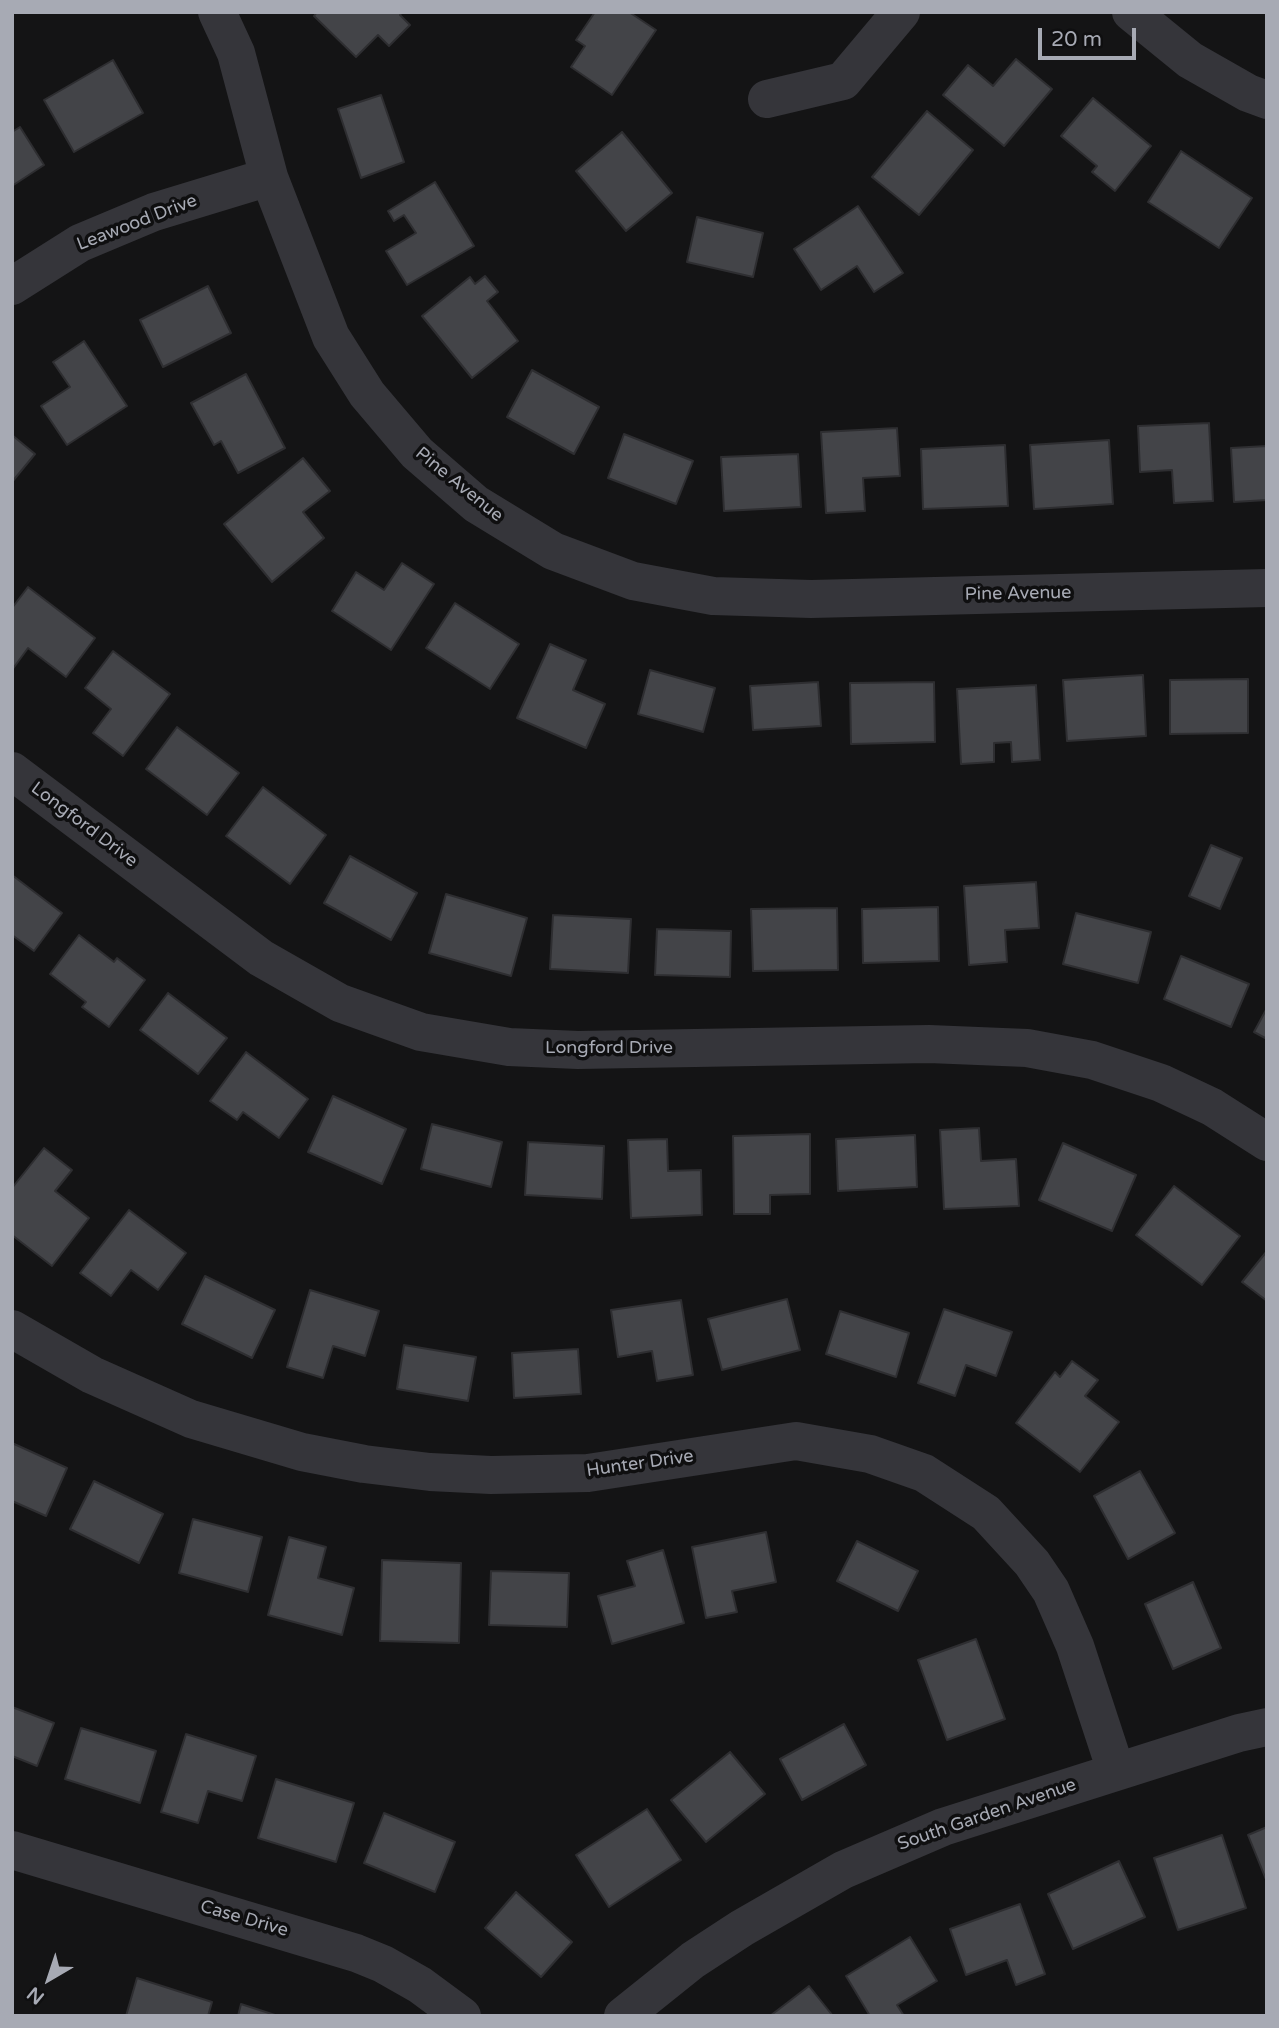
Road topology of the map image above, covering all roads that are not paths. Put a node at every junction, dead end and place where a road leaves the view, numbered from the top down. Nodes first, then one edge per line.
1 (217, 12) edge
2 (901, 12) edge
3 (1131, 12) edge
4 (767, 99) dead end
5 (1267, 100) edge
6 (268, 177) junction
7 (12, 286) edge
8 (1267, 588) edge
9 (12, 771) edge
10 (1267, 1142) edge
11 (12, 1329) edge
12 (1267, 1727) edge
13 (1116, 1771) junction
14 (12, 1850) edge
15 (462, 2016) edge
16 (623, 2016) edge

1 - 6 street, Pine Avenue
2 - 4 street
3 - 5 street
6 - 7 street, Leawood Drive
6 - 8 street, Pine Avenue
9 - 10 street, Longford Drive
11 - 13 street, Hunter Drive
12 - 13 street, South Garden Avenue
13 - 16 street, South Garden Avenue
14 - 15 street, Case Drive

